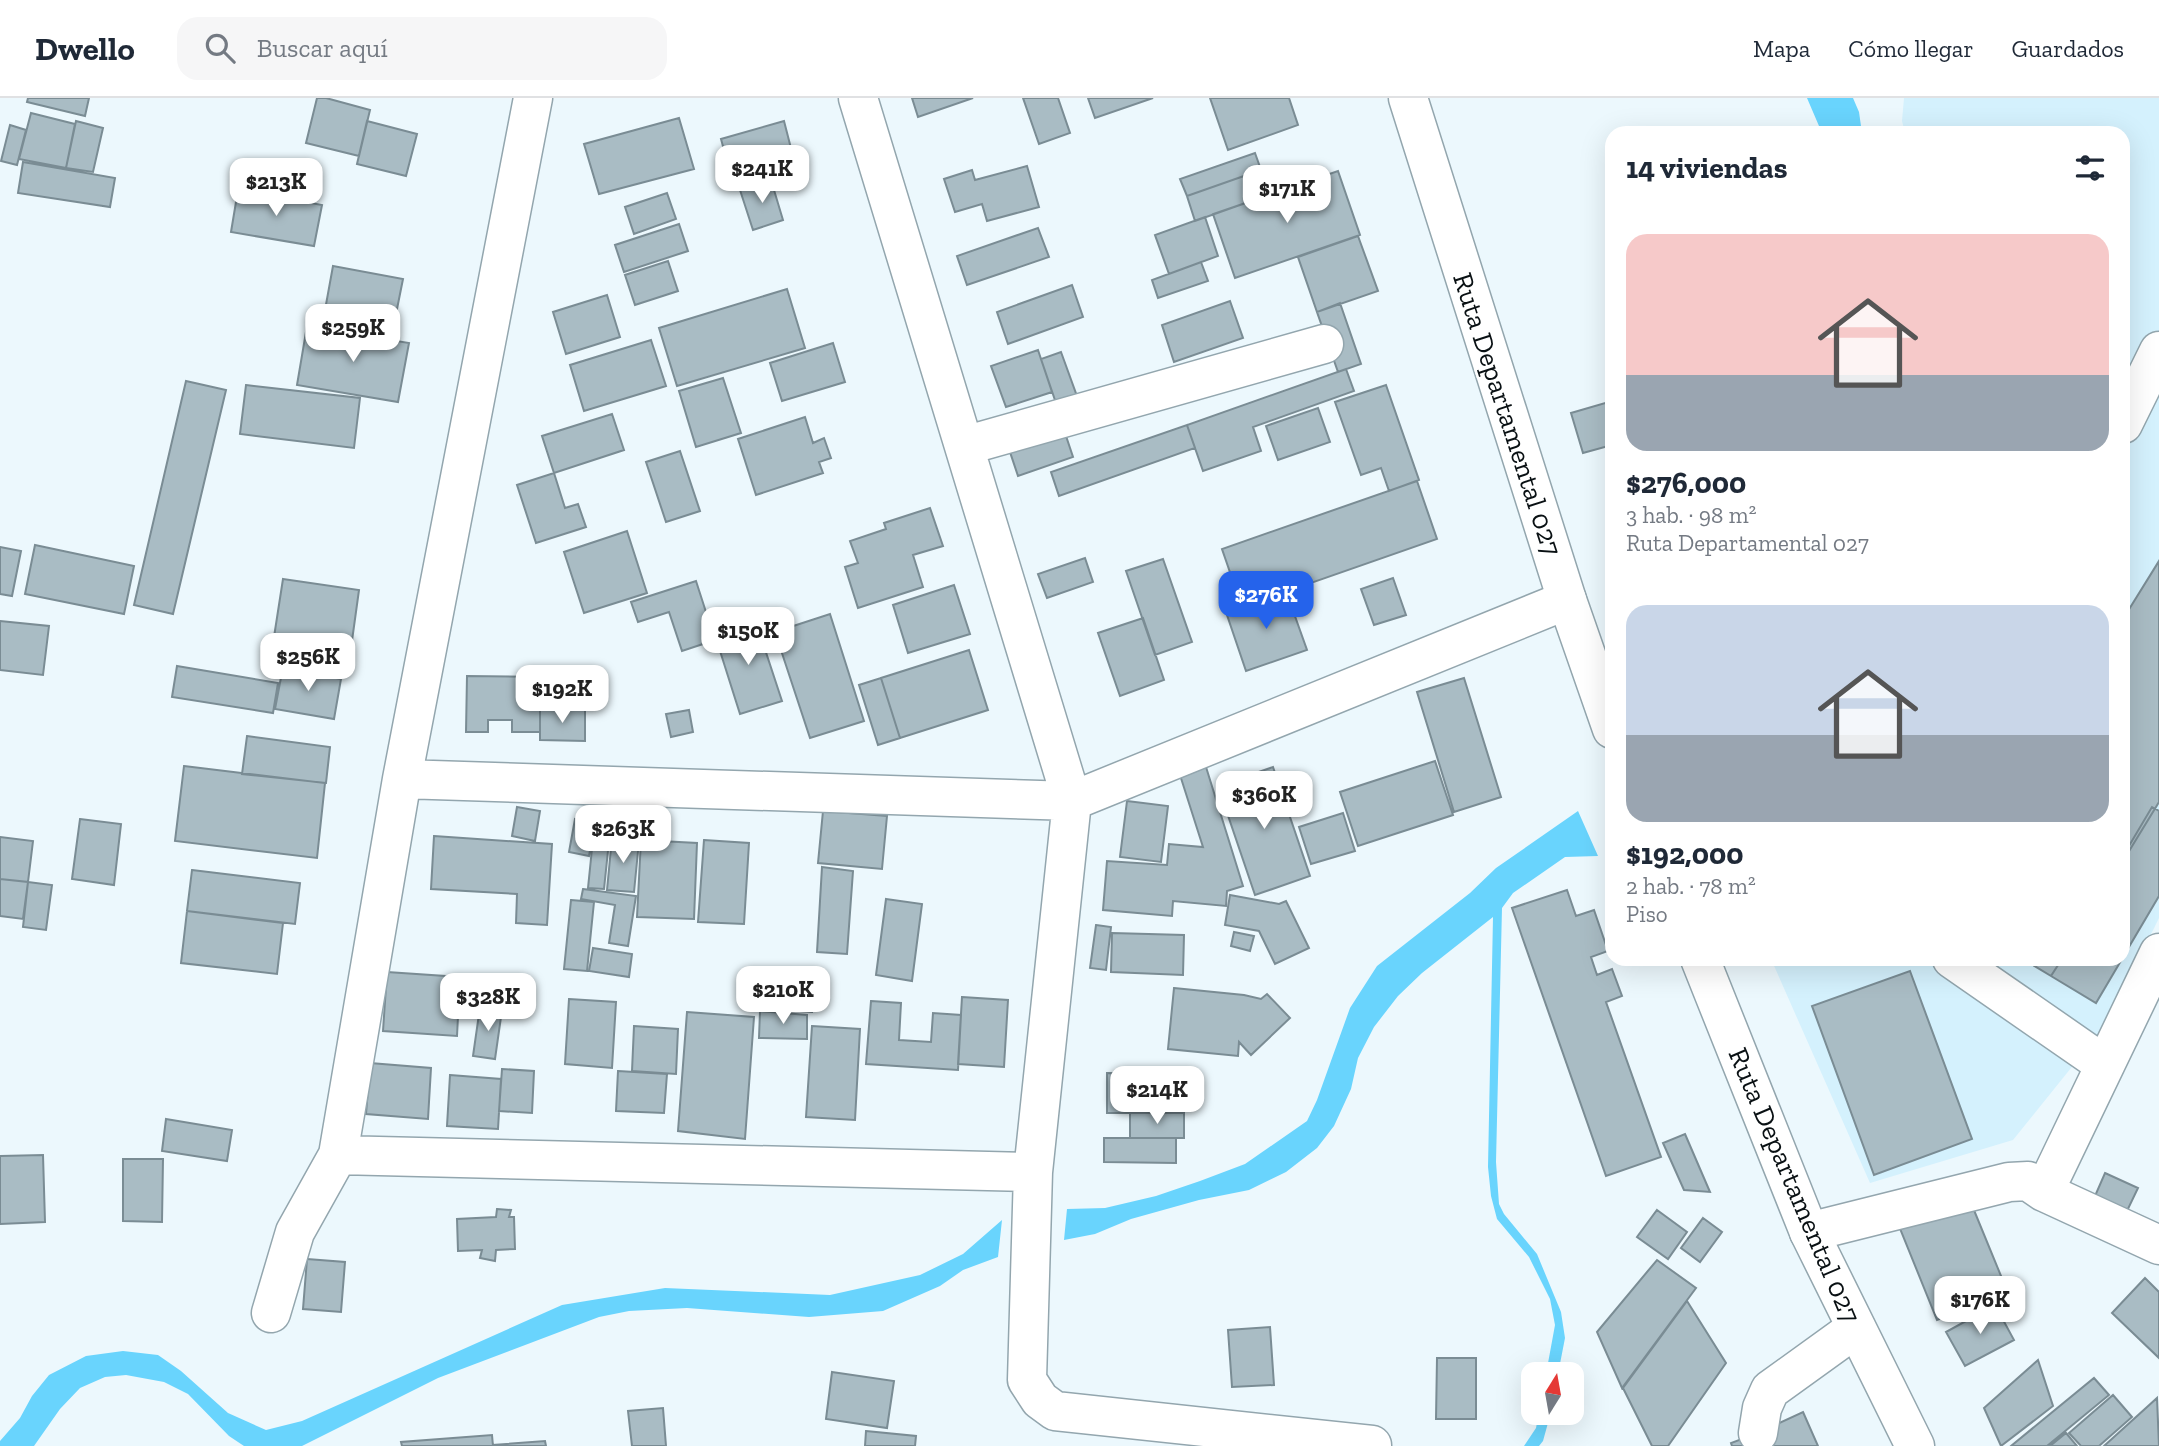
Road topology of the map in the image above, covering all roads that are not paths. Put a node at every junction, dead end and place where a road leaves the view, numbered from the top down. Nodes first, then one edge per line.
1 (533, 98) edge
2 (858, 98) edge
3 (1408, 98) edge
4 (1324, 344) dead end
5 (2159, 351) edge
6 (2130, 410) edge
7 (964, 446) junction
8 (1567, 600) junction
9 (1605, 709) edge
10 (402, 779) junction
11 (1072, 801) junction
12 (2159, 954) edge
13 (1703, 966) edge
14 (1962, 966) edge
15 (2105, 1065) junction
16 (338, 1155) junction
17 (1033, 1172) junction
18 (2044, 1192) junction
19 (1809, 1232) junction
20 (2159, 1245) edge
21 (271, 1313) dead end
22 (1856, 1328) junction
23 (1758, 1433) dead end
24 (1372, 1445) edge
25 (1915, 1446) edge

1 - 10 street
2 - 7 street
3 - 8 street, Ruta Departamental 027
4 - 7 street
5 - 6 street
7 - 11 street
8 - 9 street, Ruta Departamental 027
8 - 11 street
10 - 11 street
10 - 16 street
11 - 17 street
12 - 15 street
13 - 19 street, Ruta Departamental 027
14 - 15 street
15 - 18 street
16 - 17 street
16 - 21 street
17 - 24 street
18 - 19 street
18 - 20 street
19 - 22 street, Ruta Departamental 027
22 - 23 street
22 - 25 street, Ruta Departamental 027

